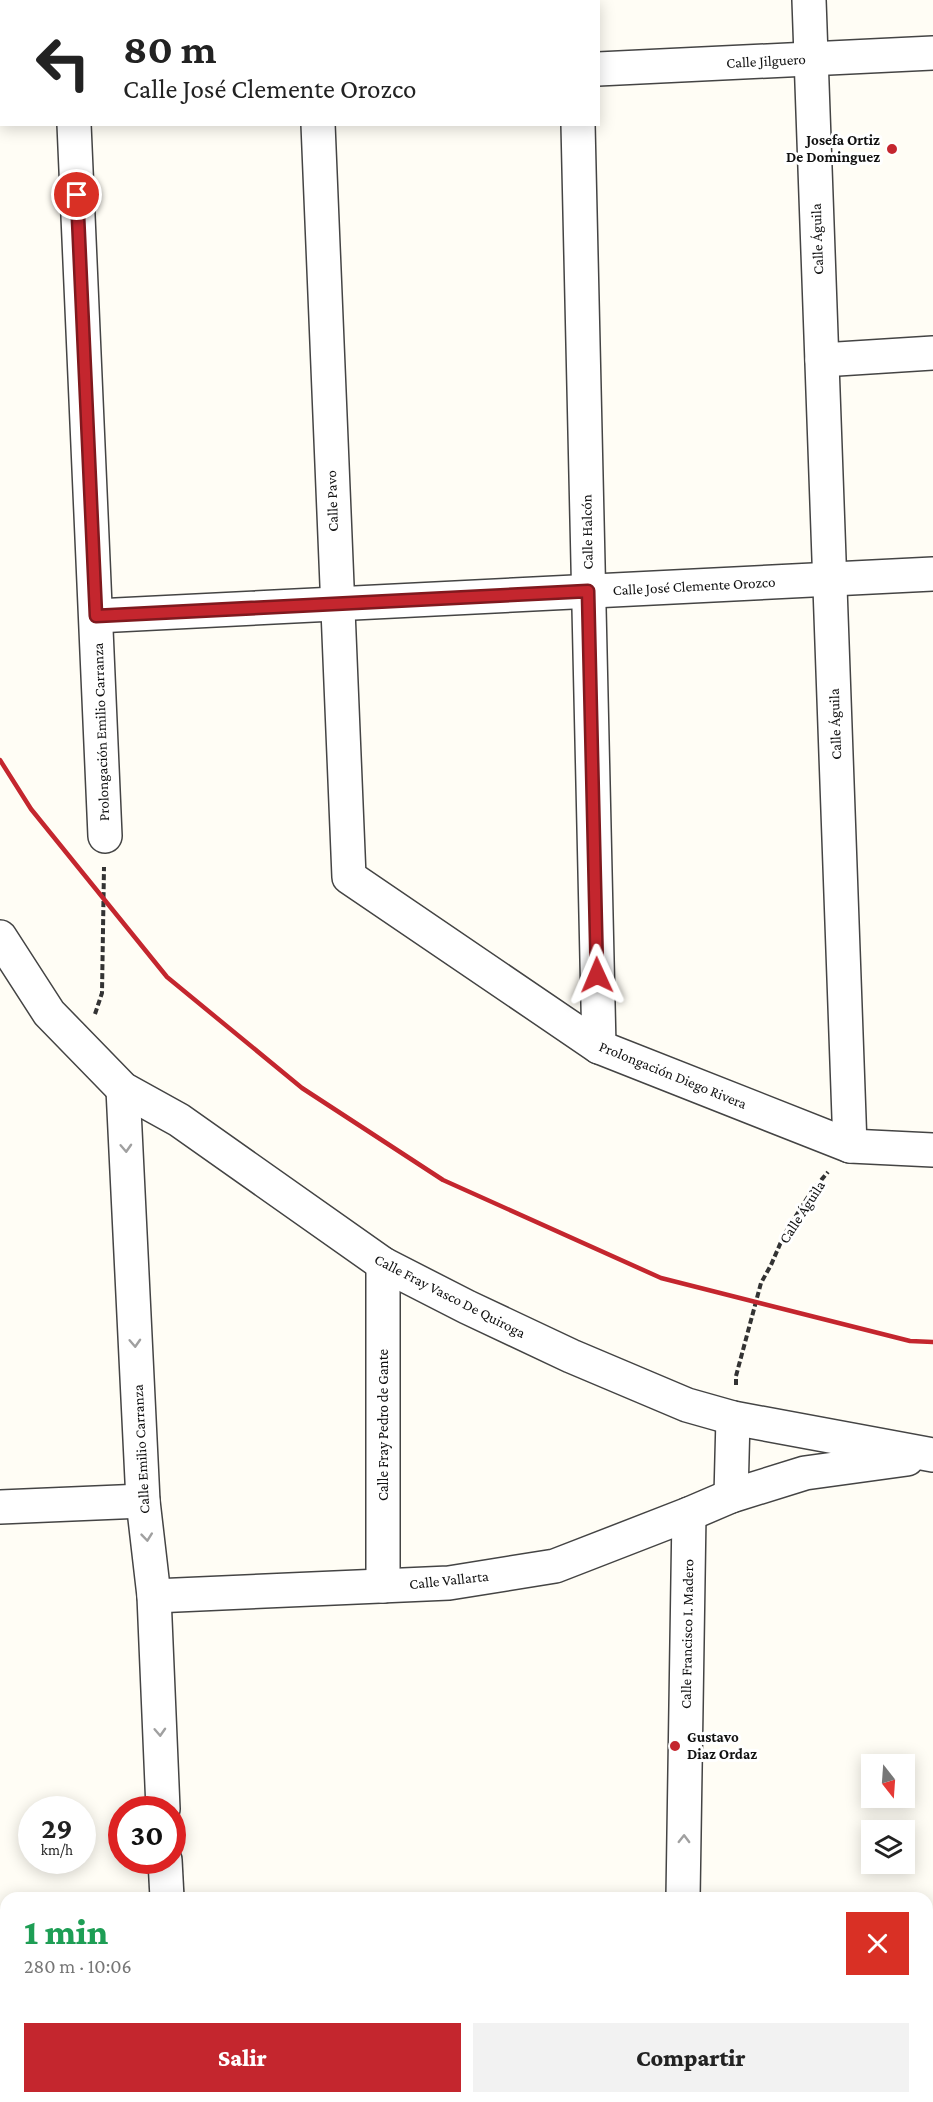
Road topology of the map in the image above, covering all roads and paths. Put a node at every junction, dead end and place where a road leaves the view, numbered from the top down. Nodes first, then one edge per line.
1 (809, 0) edge
2 (933, 53) edge
3 (811, 59) junction
4 (600, 69) edge
5 (74, 126) edge
6 (318, 126) edge
7 (578, 126) edge
8 (933, 353) edge
9 (822, 360) junction
10 (933, 574) edge
11 (830, 579) junction
12 (588, 591) junction
13 (336, 604) junction
14 (96, 616) junction
15 (105, 836) joint
16 (349, 877) joint
17 (0, 937) edge
18 (599, 1047) junction
19 (85, 1049) junction
20 (123, 1089) junction
21 (850, 1146) junction
22 (933, 1150) edge
23 (383, 1264) junction
24 (734, 1418) junction
25 (933, 1455) edge
26 (731, 1496) junction
27 (143, 1501) junction
28 (0, 1507) edge
29 (689, 1514) junction
30 (383, 1586) junction
31 (154, 1596) junction
32 (162, 1796) edge
33 (166, 1874) edge
34 (167, 1892) edge
35 (683, 1892) edge

1 - 3 street, Calle Águila
2 - 3 street, Calle Jilguero
3 - 4 street, Calle Jilguero
3 - 9 street, Calle Águila
5 - 14 street, Prolongación Emilio Carranza
6 - 13 street, Calle Pavo
7 - 12 street, Calle Halcón
8 - 9 street
9 - 11 street, Calle Águila
10 - 11 street, Calle José Clemente Orozco
11 - 12 street, Calle José Clemente Orozco
11 - 21 street, Calle Águila
12 - 13 street, Calle José Clemente Orozco
12 - 18 street, Calle Halcón
13 - 14 street, Calle José Clemente Orozco
13 - 16 street, Calle Pavo
14 - 15 street, Prolongación Emilio Carranza
15 - 19 path
16 - 18 street, Prolongación Diego Rivera
17 - 19 street, Calle Fray Vasco De Quiroga
18 - 21 street, Prolongación Diego Rivera
19 - 20 street, Calle Fray Vasco De Quiroga
20 - 23 street, Calle Fray Vasco De Quiroga
20 -> 27 street, Calle Emilio Carranza
21 - 22 street, Prolongación Diego Rivera
21 - 24 path, Calle Águila
23 - 24 street, Calle Fray Vasco De Quiroga
23 - 30 street, Calle Fray Pedro de Gante
24 - 25 street, Calle Fray Vasco De Quiroga
24 - 26 street
25 - 26 street
26 - 29 street, Calle Vallarta
27 - 28 street
27 -> 31 street, Calle Emilio Carranza
29 - 30 street, Calle Vallarta
35 -> 29 street, Calle Francisco I. Madero
30 - 31 street, Calle Vallarta
31 -> 32 street, Calle Emilio Carranza
33 - 34 street

